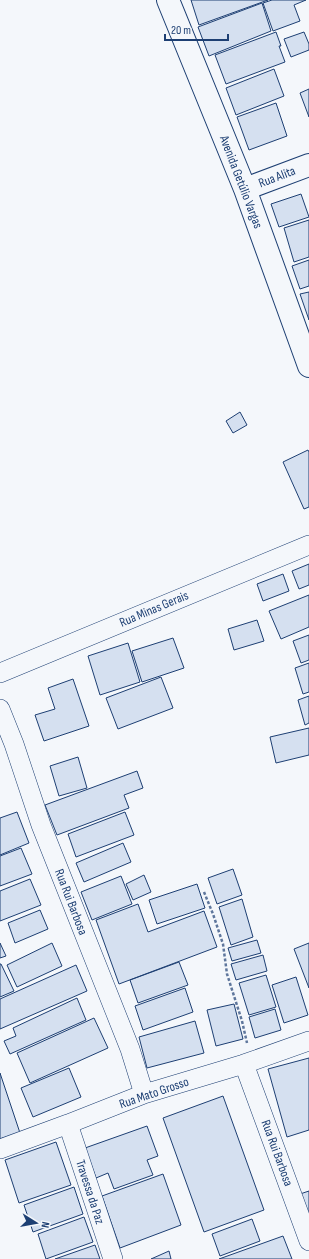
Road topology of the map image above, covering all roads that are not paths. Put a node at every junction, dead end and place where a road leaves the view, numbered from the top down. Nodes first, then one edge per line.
1 (168, 0) edge
2 (309, 165) edge
3 (245, 189) junction
4 (309, 366) edge
5 (309, 545) edge
6 (0, 673) edge
7 (0, 709) edge
8 (309, 1041) edge
9 (244, 1064) junction
10 (144, 1094) junction
11 (68, 1124) junction
12 (0, 1149) edge
13 (309, 1241) edge
14 (113, 1259) edge

1 - 3 street, Avenida Getúlio Vargas
2 - 3 street, Rua Alita
3 - 4 street, Avenida Getúlio Vargas
5 - 6 street, Rua Minas Gerais
7 - 10 street, Rua Rui Barbosa
8 - 9 street, Rua Mato Grosso
9 - 10 street, Rua Mato Grosso
9 - 13 street, Rua Rui Barbosa
10 - 11 street, Rua Mato Grosso
11 - 12 street, Rua Mato Grosso
11 - 14 street, Travessa da Paz

